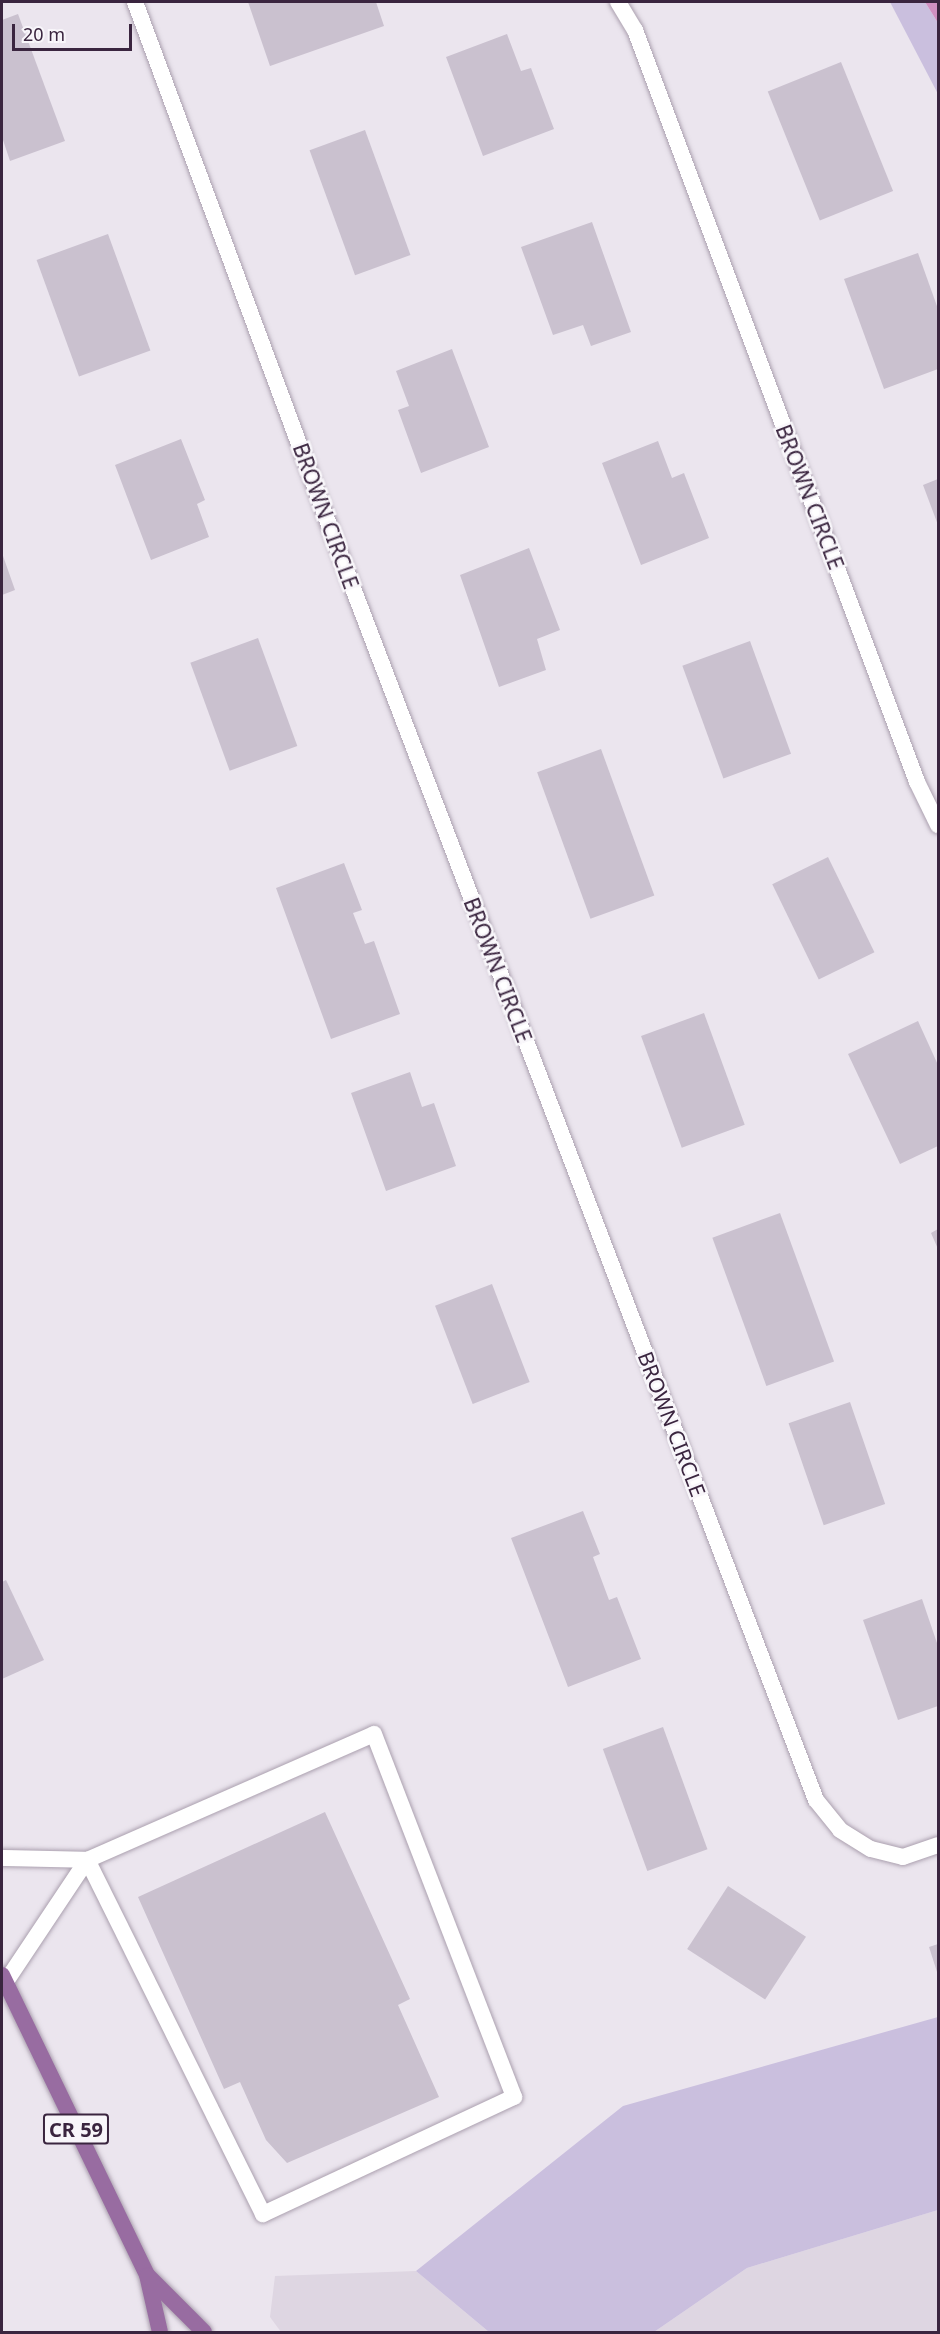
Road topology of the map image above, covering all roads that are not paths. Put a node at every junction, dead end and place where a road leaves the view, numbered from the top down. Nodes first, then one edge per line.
1 (135, 2) edge
2 (618, 2) edge
3 (939, 825) edge
4 (939, 1845) edge
5 (2, 1858) edge
6 (87, 1860) junction
7 (3, 1979) edge
8 (147, 2275) junction
9 (159, 2332) edge
10 (204, 2332) edge

1 - 4 street, BROWN CIRCLE
2 - 3 street, BROWN CIRCLE
5 - 6 street
6 - 6 street
6 - 7 street
7 - 8 main road, CR 59
8 - 9 main road, CR 59
8 - 10 main road, CR 59

